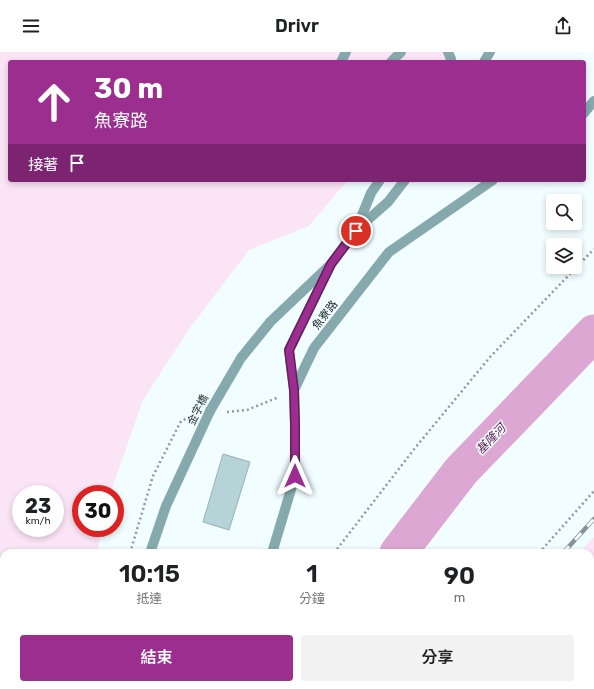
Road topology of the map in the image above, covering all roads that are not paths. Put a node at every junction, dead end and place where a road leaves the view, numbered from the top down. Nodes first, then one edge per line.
1 (401, 52) edge
2 (393, 60) edge
3 (594, 101) edge
4 (586, 111) edge
5 (379, 182) edge
6 (404, 182) edge
7 (490, 182) edge
8 (356, 231) junction
9 (331, 264) junction
10 (297, 296) joint
11 (294, 390) junction
12 (151, 549) edge
13 (273, 549) edge

1 - 2 street
3 - 4 street
5 - 8 street, 魚寮路
6 - 8 street, 魚寮路
7 - 11 street, 魚寮路
8 - 9 street, 魚寮路
9 - 10 street, 魚寮路
9 - 11 street, 魚寮路
10 - 12 street, 金字橋, bridge
11 - 13 street

